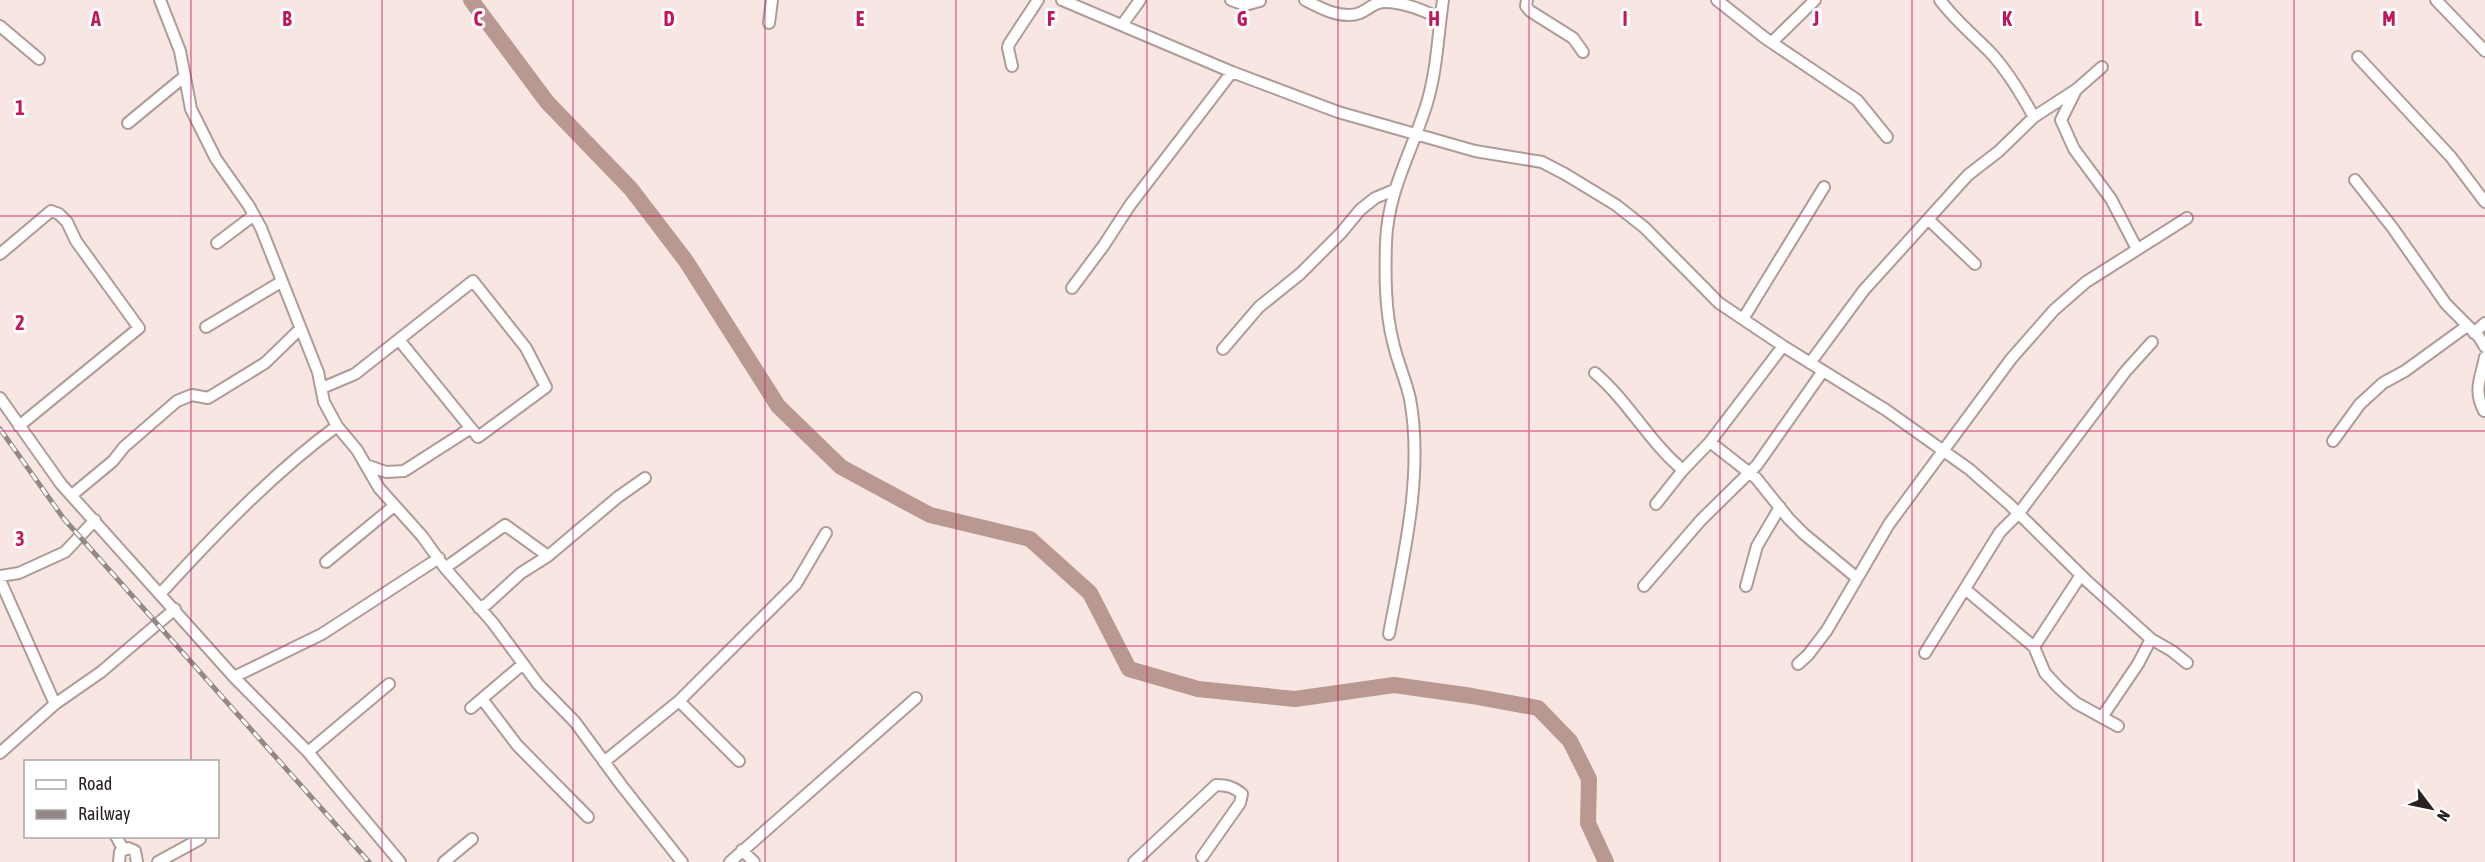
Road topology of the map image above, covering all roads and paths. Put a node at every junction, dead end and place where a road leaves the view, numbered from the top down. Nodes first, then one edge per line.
1 (160, 0) edge
2 (772, 0) edge
3 (1038, 0) edge
4 (1062, 0) edge
5 (1140, 0) edge
6 (1231, 0) edge
7 (1305, 0) edge
8 (1443, 0) edge
9 (1527, 0) edge
10 (1717, 0) edge
11 (1815, 0) edge
12 (1940, 0) edge
13 (2436, 0) edge
14 (1260, 1) edge
15 (1440, 18) junction
16 (769, 23) dead end
17 (1122, 25) junction
18 (0, 26) edge
19 (1772, 42) junction
20 (2485, 51) edge
21 (1583, 52) dead end
22 (2358, 57) dead end
23 (39, 60) dead end
24 (1012, 66) dead end
25 (2102, 67) dead end
26 (1232, 72) junction
27 (185, 76) junction
28 (2077, 89) junction
29 (2034, 117) junction
30 (128, 123) dead end
31 (1415, 133) junction
32 (1887, 136) dead end
33 (2355, 180) dead end
34 (1824, 187) dead end
35 (1394, 190) junction
36 (2485, 202) edge
37 (254, 215) junction
38 (2187, 218) dead end
39 (1929, 220) junction
40 (217, 243) dead end
41 (2136, 249) junction
42 (0, 254) edge
43 (1975, 264) dead end
44 (281, 282) junction
45 (1072, 288) dead end
46 (1743, 319) junction
47 (2485, 323) edge
48 (206, 327) dead end
49 (2471, 329) junction
50 (299, 330) junction
51 (400, 341) junction
52 (2152, 342) dead end
53 (1783, 346) junction
54 (2485, 347) edge
55 (1223, 349) dead end
56 (2485, 357) edge
57 (1810, 363) junction
58 (1823, 371) junction
59 (1595, 373) dead end
60 (322, 388) junction
61 (0, 398) edge
62 (2484, 411) edge
63 (19, 426) junction
64 (337, 426) junction
65 (471, 428) junction
66 (2333, 441) dead end
67 (1710, 442) junction
68 (1942, 450) junction
69 (366, 465) junction
70 (1683, 470) junction
71 (1749, 472) junction
72 (645, 478) dead end
73 (72, 495) junction
74 (1656, 504) dead end
75 (394, 506) junction
76 (1780, 507) junction
77 (2019, 513) junction
78 (95, 520) junction
79 (826, 533) dead end
80 (548, 556) junction
81 (439, 558) junction
82 (326, 562) dead end
83 (445, 568) junction
84 (2081, 575) junction
85 (0, 578) edge
86 (1857, 578) junction
87 (1644, 586) dead end
88 (1746, 586) dead end
89 (1965, 589) junction
90 (161, 593) junction
91 (479, 608) junction
92 (175, 609) junction
93 (1389, 634) dead end
94 (2151, 639) junction
95 (2034, 648) junction
96 (1925, 653) dead end
97 (2187, 663) dead end
98 (523, 664) junction
99 (1798, 664) dead end
100 (234, 677) junction
101 (389, 684) dead end
102 (916, 698) dead end
103 (482, 699) junction
104 (679, 701) junction
105 (55, 704) junction
106 (471, 708) dead end
107 (2102, 717) junction
108 (2118, 726) dead end
109 (308, 752) junction
110 (0, 753) edge
111 (738, 761) dead end
112 (604, 762) junction
113 (588, 817) dead end
114 (117, 838) edge
115 (200, 838) dead end
116 (472, 839) dead end
117 (123, 849) junction
118 (742, 850) junction
119 (1202, 857) dead end
120 (118, 862) edge
121 (137, 862) edge
122 (158, 862) edge
123 (400, 862) edge
124 (444, 862) edge
125 (682, 862) edge
126 (730, 862) edge
127 (754, 862) edge
128 (1134, 862) edge

1 - 27 street
2 - 16 street
3 - 24 street
4 - 17 street
5 - 17 street
6 - 14 street
7 - 15 street
8 - 15 street
9 - 21 street
10 - 19 street
11 - 19 street
12 - 29 street
13 - 20 street
15 - 31 street
17 - 26 street
18 - 23 street
19 - 32 street
22 - 36 street
25 - 28 street
26 - 31 street
26 - 45 street
27 - 30 street
27 - 37 street
28 - 29 street
28 - 41 street
29 - 39 street
31 - 35 street
31 - 46 street
33 - 49 street
34 - 46 street
35 - 55 street
35 - 93 street
37 - 40 street
37 - 44 street
38 - 41 street
39 - 43 street
39 - 57 street
41 - 68 street
42 - 63 street
44 - 48 street
44 - 50 street
46 - 53 street
47 - 49 street
49 - 54 street
49 - 66 street
50 - 60 street
50 - 73 street
51 - 60 street
51 - 65 street
51 - 65 street
52 - 77 street
53 - 57 street
53 - 67 street
56 - 62 street
57 - 58 street
58 - 68 street
58 - 71 street
59 - 70 street
60 - 64 street
61 - 63 street
63 - 73 street
64 - 69 street
64 - 90 street
65 - 69 street
67 - 70 street
67 - 71 street
68 - 77 street
68 - 86 street
69 - 75 street
70 - 74 street
71 - 76 street
71 - 87 street
72 - 80 street
73 - 78 street
75 - 81 street
75 - 82 street
76 - 86 street
76 - 88 street
77 - 84 street
77 - 89 street
78 - 85 street
78 - 90 street
79 - 104 street
80 - 83 street
80 - 91 street
81 - 83 street
81 - 100 street
83 - 91 street
84 - 94 street
84 - 95 street
85 - 105 street
86 - 99 street
89 - 95 street
89 - 96 street
90 - 92 street
91 - 98 street
92 - 100 street
92 - 105 street
94 - 97 street
94 - 107 street
95 - 107 street
98 - 103 street
98 - 112 street
100 - 109 street
101 - 109 street
102 - 118 street
103 - 106 street
103 - 113 street
104 - 111 street
104 - 112 street
105 - 110 street
107 - 108 street
109 - 123 street
112 - 125 street
114 - 117 street
115 - 122 street
116 - 124 street
117 - 120 street
117 - 121 street
118 - 126 street
118 - 127 street
119 - 128 street

